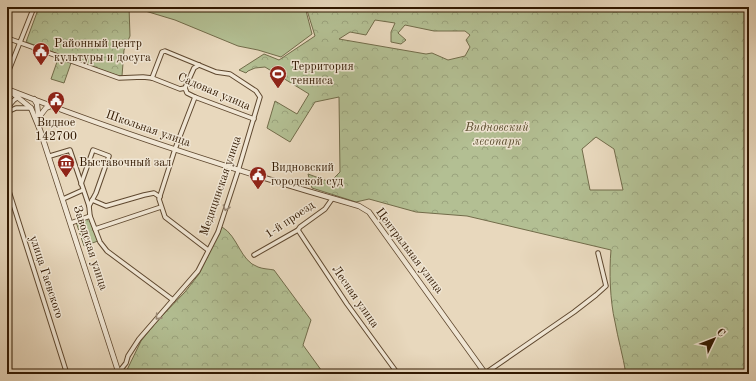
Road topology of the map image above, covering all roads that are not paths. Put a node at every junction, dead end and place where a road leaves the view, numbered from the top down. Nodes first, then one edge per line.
1 (34, 7) edge
2 (7, 38) edge
3 (20, 43) junction
4 (200, 65) junction
5 (7, 75) edge
6 (152, 78) junction
7 (185, 88) junction
8 (8, 89) edge
9 (24, 95) junction
10 (18, 97) junction
11 (196, 97) junction
12 (34, 99) junction
13 (7, 104) edge
14 (37, 106) junction
15 (52, 106) junction
16 (30, 107) junction
17 (7, 108) edge
18 (7, 112) edge
19 (38, 118) junction
20 (254, 119) junction
21 (40, 129) junction
22 (175, 149) junction
23 (50, 156) junction
24 (238, 171) junction
25 (81, 184) junction
26 (7, 185) edge
27 (83, 190) junction
28 (160, 197) junction
29 (63, 198) junction
30 (332, 198) junction
31 (92, 200) junction
32 (89, 206) junction
33 (161, 207) junction
34 (90, 216) junction
35 (71, 222) junction
36 (95, 229) junction
37 (298, 230) junction
38 (208, 250) junction
39 (598, 253) dead end
40 (254, 255) dead end
41 (173, 300) junction
42 (118, 373) edge
43 (67, 374) edge
44 (398, 374) edge
45 (485, 374) edge

1 - 3 street
2 - 3 street, Садовая улица
3 - 5 street
3 - 6 street, Садовая улица
4 - 6 street
4 - 7 street
4 - 20 street, Медицинская улица
6 - 7 street, Садовая улица
7 - 11 street, Садовая улица
8 - 9 street, Школьная улица
8 - 10 street
8 - 13 street
9 - 10 street
9 - 12 street, Школьная улица
10 - 16 street
10 - 17 street
11 - 20 street, Садовая улица
11 - 22 street
12 - 14 street
12 - 15 street, Школьная улица
12 - 16 street
14 - 15 street
14 - 16 street
14 - 19 street
15 - 19 street
15 - 22 street, Школьная улица
16 - 18 street
16 - 21 street
19 - 21 street
20 - 24 street, Медицинская улица
21 - 23 street, Заводская улица
22 - 24 street, Школьная улица
22 - 28 street
23 - 25 street
23 - 29 street, Заводская улица
24 - 30 street, Центральная улица
24 -> 38 street, Медицинская улица
25 - 27 street
25 - 31 street
26 - 43 street, улица Гаевского
27 - 29 street
27 - 32 street
28 - 31 street
28 - 33 street
29 - 35 street, Заводская улица
30 - 37 street, 1-й проезд
30 - 45 street, Центральная улица
31 - 32 street
32 - 34 street
33 - 36 street
33 - 38 street
34 - 35 street
34 - 36 street
35 - 42 street, Заводская улица
36 - 41 street
37 - 40 street, 1-й проезд
37 - 44 street, Лесная улица
38 - 41 street, Медицинская улица
39 - 45 street
41 -> 42 street, Медицинская улица

